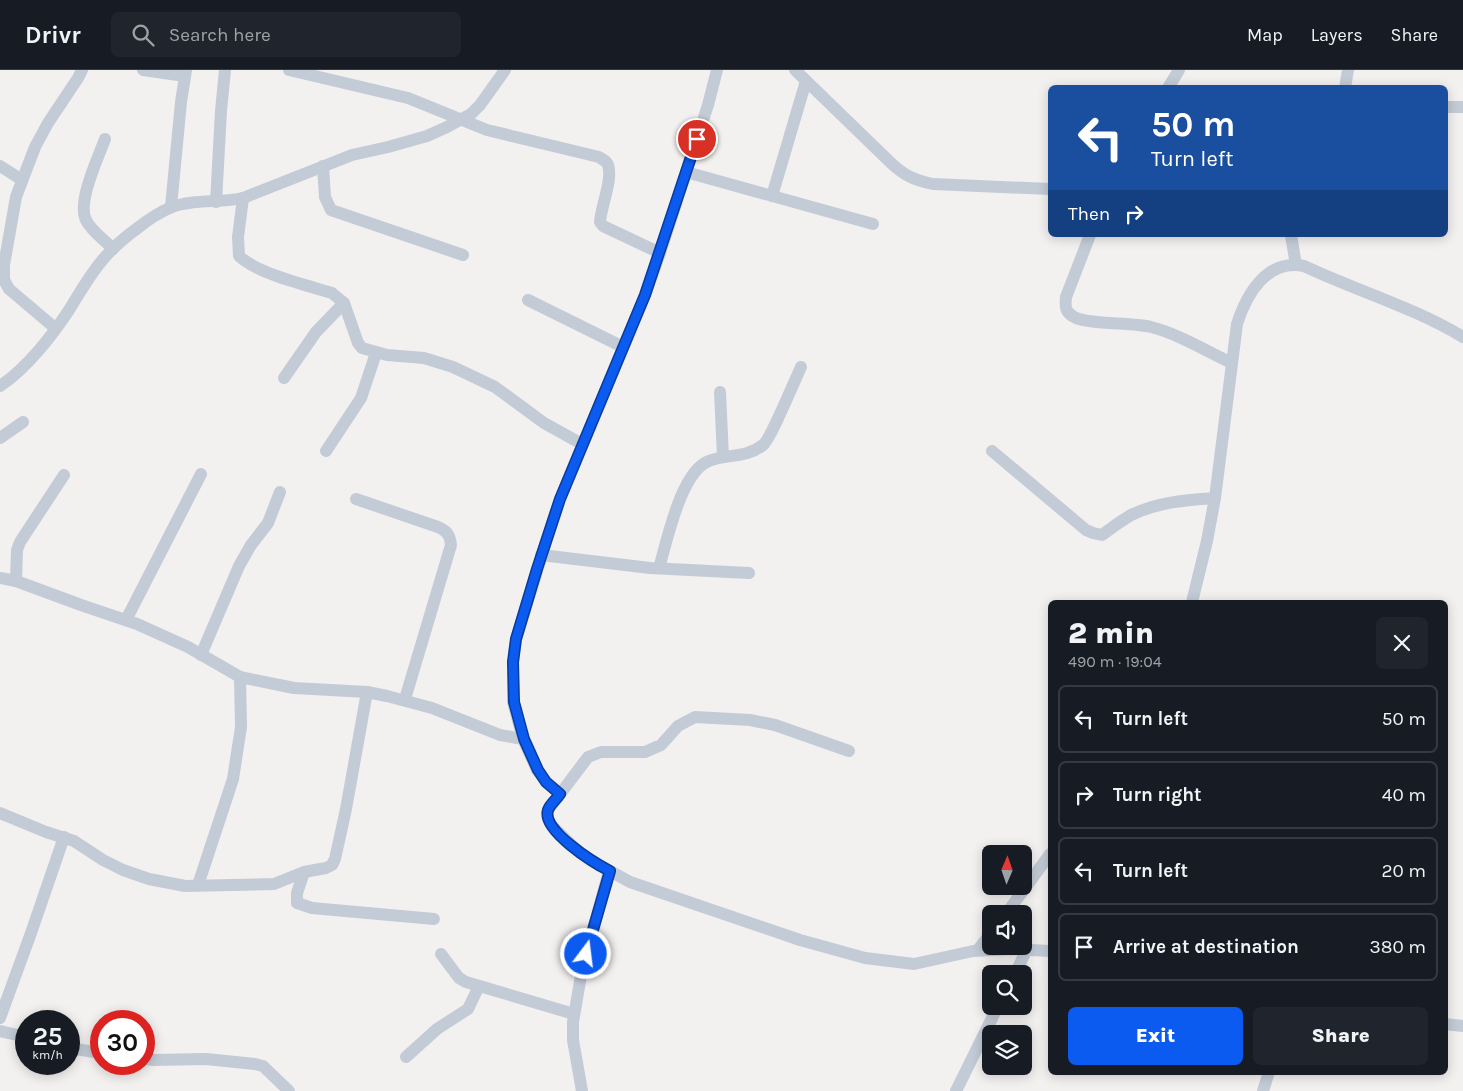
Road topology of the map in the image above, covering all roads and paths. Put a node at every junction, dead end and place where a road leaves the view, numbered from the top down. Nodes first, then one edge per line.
1 (82, 70) edge
2 (143, 70) edge
3 (225, 70) edge
4 (289, 70) edge
5 (506, 70) edge
6 (717, 70) edge
7 (795, 70) edge
8 (1179, 70) edge
9 (1348, 70) edge
10 (186, 73) edge
11 (806, 81) junction
12 (1170, 85) edge
13 (1346, 85) edge
14 (1448, 107) edge
15 (1463, 107) edge
16 (460, 120) junction
17 (105, 139) dead end
18 (0, 166) edge
19 (323, 166) junction
20 (686, 172) junction
21 (22, 180) junction
22 (1048, 189) edge
23 (772, 196) junction
24 (243, 198) junction
25 (216, 202) junction
26 (171, 208) junction
27 (873, 224) dead end
28 (1089, 237) edge
29 (1291, 237) edge
30 (113, 249) junction
31 (660, 253) junction
32 (463, 256) dead end
33 (1296, 264) junction
34 (528, 300) dead end
35 (344, 302) junction
36 (55, 328) junction
37 (1463, 337) edge
38 (623, 347) junction
39 (376, 353) junction
40 (1232, 363) junction
41 (801, 367) dead end
42 (284, 378) dead end
43 (0, 386) edge
44 (720, 392) dead end
45 (23, 422) dead end
46 (0, 438) edge
47 (582, 444) junction
48 (326, 451) dead end
49 (992, 451) dead end
50 (723, 457) junction
51 (64, 474) dead end
52 (201, 474) dead end
53 (280, 492) dead end
54 (1215, 498) junction
55 (356, 499) dead end
56 (541, 555) junction
57 (659, 568) junction
58 (749, 573) dead end
59 (0, 578) edge
60 (16, 581) junction
61 (1192, 600) edge
62 (126, 620) junction
63 (201, 655) junction
64 (240, 677) junction
65 (366, 692) junction
66 (405, 699) junction
67 (524, 739) junction
68 (848, 751) dead end
69 (560, 794) junction
70 (0, 813) edge
71 (64, 837) junction
72 (1048, 857) edge
73 (610, 871) junction
74 (304, 872) junction
75 (198, 885) junction
76 (1013, 905) edge
77 (434, 919) dead end
78 (982, 945) edge
79 (1032, 949) edge
80 (978, 950) junction
81 (982, 950) edge
82 (1048, 951) edge
83 (441, 954) dead end
84 (479, 986) junction
85 (574, 1014) junction
86 (994, 1015) edge
87 (0, 1018) edge
88 (1448, 1024) edge
89 (1463, 1026) edge
90 (0, 1031) edge
91 (15, 1034) edge
92 (406, 1057) dead end
93 (155, 1060) edge
94 (1268, 1075) edge
95 (289, 1091) edge
96 (582, 1091) edge
97 (956, 1091) edge
98 (1263, 1091) edge

1 - 21 street
2 - 10 street
3 - 25 street
4 - 16 street
5 - 16 street
6 - 20 street
7 - 11 street
8 - 12 street
9 - 13 street
10 - 26 street
11 - 22 street
11 - 23 street
14 - 15 street
16 - 19 street
16 - 31 street
17 - 30 street
18 - 21 street
19 - 24 street
19 - 32 street
20 - 23 street
20 - 31 street
21 - 36 street
23 - 27 street
24 - 25 street
24 - 35 street
25 - 26 street
26 - 30 street
28 - 40 street
29 - 33 street
30 - 36 street
31 - 38 street
33 - 37 street
33 - 40 street
34 - 38 street
35 - 39 street
35 - 42 street
36 - 43 street
38 - 47 street
39 - 47 street
39 - 48 street
40 - 54 street
41 - 50 street
44 - 50 street
45 - 46 street
47 - 56 street
49 - 54 street
50 - 57 street
51 - 60 street
52 - 62 street
53 - 63 street
54 - 61 street
55 - 66 street
56 - 57 street
56 - 67 street
57 - 58 street
59 - 60 street
60 - 62 street
62 - 63 street
63 - 64 street
64 - 65 street
64 - 75 street
65 - 66 street
65 - 74 street
66 - 67 street
67 - 69 street
68 - 69 street
69 - 73 street
70 - 71 street
71 - 75 street
71 - 87 street
72 - 76 street
73 - 80 street
73 - 85 street
74 - 75 street
74 - 77 street
78 - 80 street
79 - 82 street
80 - 81 street
83 - 84 street
84 - 85 street
84 - 92 street
85 - 96 street
86 - 97 street
88 - 89 street
90 - 91 street
93 - 95 street
94 - 98 street

